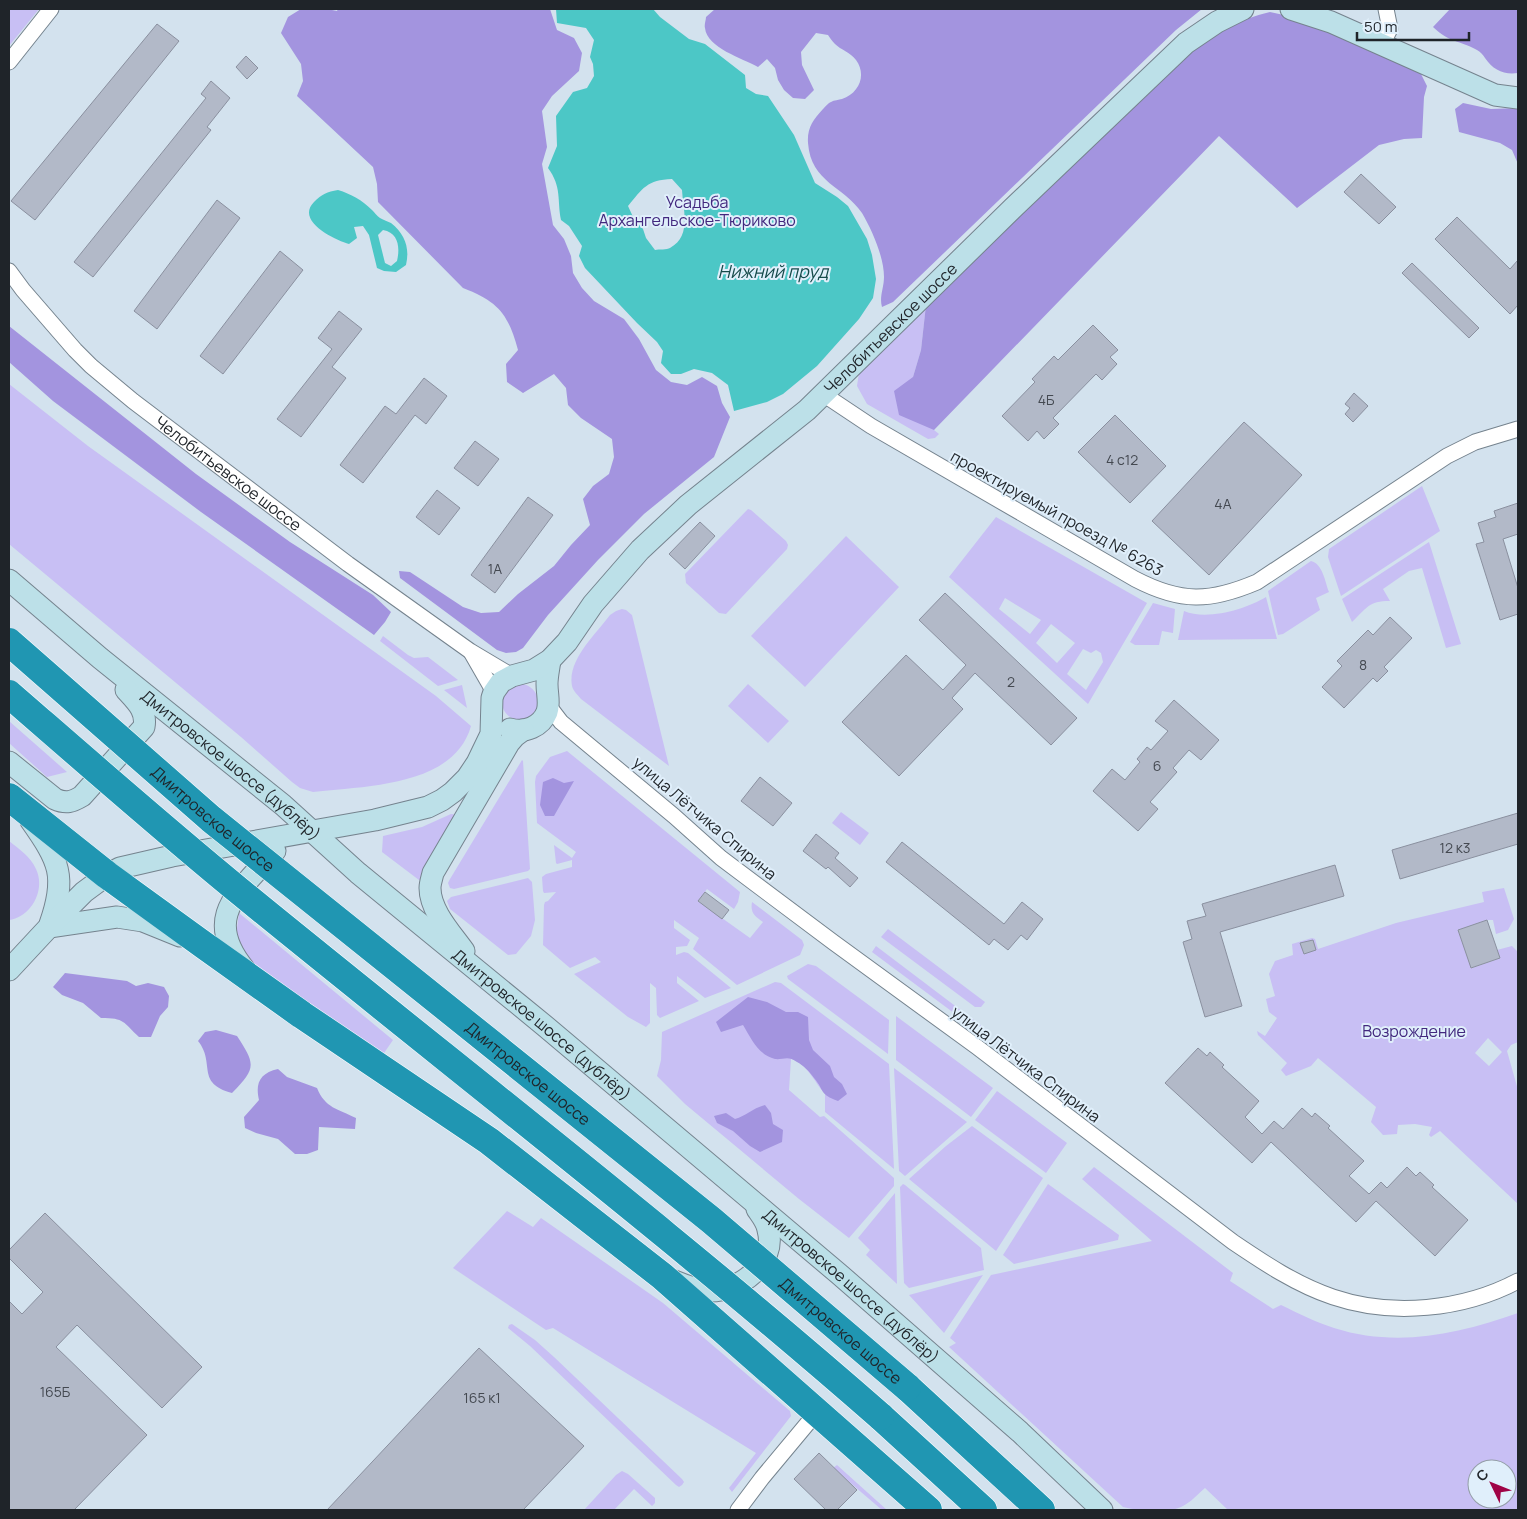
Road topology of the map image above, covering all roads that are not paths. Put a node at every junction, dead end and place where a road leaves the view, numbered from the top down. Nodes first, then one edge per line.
1 (51, 9) edge
2 (1243, 9) edge
3 (1291, 9) edge
4 (1386, 9) edge
5 (1382, 45) junction
6 (9, 62) edge
7 (1518, 98) edge
8 (9, 271) edge
9 (823, 394) junction
10 (1518, 429) edge
11 (9, 580) edge
12 (9, 642) edge
13 (470, 651) junction
14 (100, 658) junction
15 (550, 660) junction
16 (517, 675) junction
17 (9, 694) edge
18 (493, 698) junction
19 (539, 713) junction
20 (9, 762) edge
21 (17, 804) edge
22 (313, 831) junction
23 (288, 836) junction
24 (107, 875) junction
25 (49, 927) junction
26 (205, 946) junction
27 (9, 970) edge
28 (478, 972) junction
29 (254, 980) junction
30 (738, 1188) junction
31 (662, 1276) junction
32 (1518, 1281) edge
33 (817, 1412) junction
34 (1067, 1476) junction
35 (738, 1510) edge
36 (928, 1510) edge
37 (983, 1510) edge
38 (1041, 1510) edge
39 (1102, 1510) edge
40 (1111, 1510) edge

1 - 6 street
2 - 9 street, Челобитьевское шоссе
3 - 5 street
4 - 5 street
5 - 7 street
8 - 13 street, Челобитьевское шоссе
9 - 10 street, проектируемый проезд № 6263
9 - 15 street, Челобитьевское шоссе
11 - 14 street, Дмитровское шоссе (дублёр)
12 - 38 highway, Дмитровское шоссе, bridge
13 - 16 street, Челобитьевское шоссе
13 - 18 street, Челобитьевское шоссе
14 - 20 street
14 - 22 street, Дмитровское шоссе (дублёр)
15 - 16 street, Челобитьевское шоссе
15 - 19 street
16 - 18 street, Челобитьевское шоссе
16 - 19 street, Челобитьевское шоссе
17 - 37 highway, bridge
18 - 19 street, Челобитьевское шоссе
18 - 22 street
19 - 28 street
19 - 32 street, улица Лётчика Спирина
21 - 24 highway
21 - 25 street
22 - 23 street
22 - 28 street, Дмитровское шоссе (дублёр)
23 - 24 street
23 - 29 street
24 - 25 street
24 - 26 highway
25 - 26 street
25 - 27 street
26 - 29 highway
28 - 30 street, Дмитровское шоссе (дублёр)
29 - 31 highway
30 - 31 street
30 - 34 street, Дмитровское шоссе (дублёр)
31 - 33 highway
33 - 35 street
33 - 36 highway
34 - 39 street
34 - 40 street

